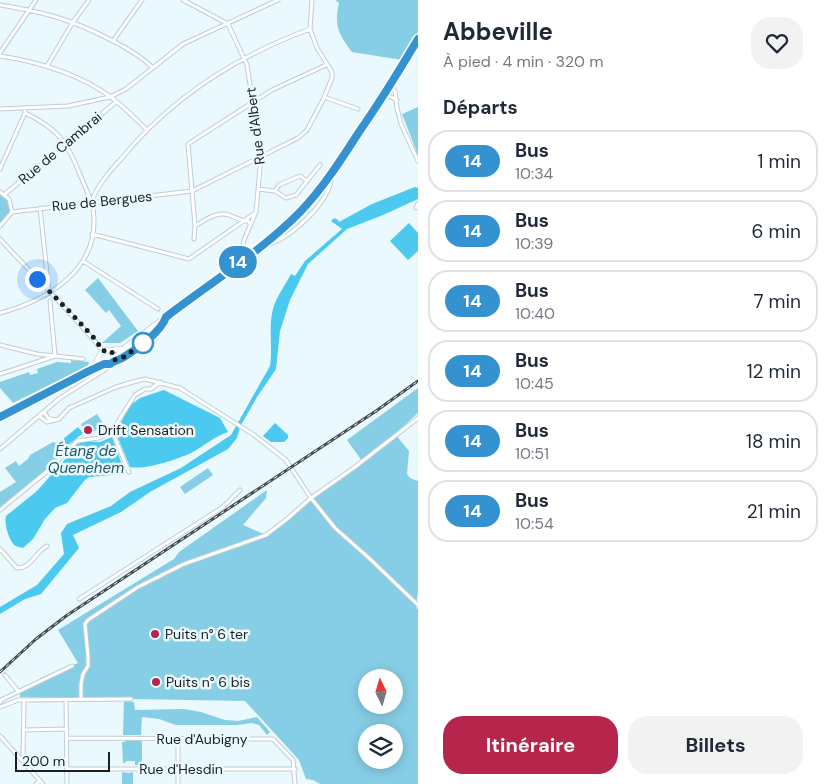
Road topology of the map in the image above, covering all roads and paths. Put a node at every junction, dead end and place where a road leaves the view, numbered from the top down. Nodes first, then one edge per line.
1 (36, 0) edge
2 (89, 0) edge
3 (142, 0) edge
4 (183, 0) edge
5 (278, 0) edge
6 (312, 0) edge
7 (192, 2) edge
8 (0, 4) edge
9 (29, 9) junction
10 (73, 22) junction
11 (228, 24) junction
12 (310, 29) junction
13 (418, 39) edge
14 (113, 41) junction
15 (0, 54) edge
16 (244, 58) junction
17 (326, 65) junction
18 (47, 66) junction
19 (153, 68) junction
20 (390, 86) junction
21 (385, 94) junction
22 (110, 97) junction
23 (324, 97) junction
24 (396, 100) junction
25 (116, 102) junction
26 (253, 102) junction
27 (24, 108) junction
28 (29, 108) junction
29 (0, 109) edge
30 (358, 110) dead end
31 (25, 114) junction
32 (31, 116) junction
33 (147, 130) junction
34 (66, 143) junction
35 (261, 157) junction
36 (418, 161) edge
37 (320, 165) dead end
38 (0, 169) edge
39 (331, 175) junction
40 (307, 181) junction
41 (258, 189) junction
42 (192, 191) junction
43 (275, 191) junction
44 (0, 192) edge
45 (5, 194) junction
46 (91, 203) junction
47 (40, 208) junction
48 (12, 212) junction
49 (256, 212) junction
50 (243, 221) junction
51 (251, 225) junction
52 (0, 226) edge
53 (195, 226) junction
54 (92, 234) junction
55 (0, 239) edge
56 (194, 239) dead end
57 (260, 246) junction
58 (242, 259) junction
59 (83, 261) junction
60 (49, 292) junction
61 (50, 301) dead end
62 (158, 309) dead end
63 (0, 313) edge
64 (166, 317) junction
65 (0, 345) edge
66 (123, 349) junction
67 (103, 351) junction
68 (111, 351) junction
69 (55, 356) junction
70 (100, 358) junction
71 (83, 359) dead end
72 (114, 359) junction
73 (106, 365) junction
74 (89, 371) junction
75 (0, 374) edge
76 (160, 382) junction
77 (44, 412) junction
78 (39, 416) junction
79 (0, 417) edge
80 (418, 418) edge
81 (57, 420) junction
82 (112, 431) junction
83 (0, 449) edge
84 (129, 472) dead end
85 (240, 490) dead end
86 (311, 498) junction
87 (0, 510) edge
88 (47, 546) dead end
89 (0, 549) edge
90 (79, 599) dead end
91 (418, 605) edge
92 (72, 666) dead end
93 (5, 675) dead end
94 (19, 692) junction
95 (66, 699) junction
96 (81, 699) junction
97 (131, 699) dead end
98 (24, 700) junction
99 (0, 702) edge
100 (0, 707) edge
101 (66, 729) junction
102 (24, 730) junction
103 (0, 736) edge
104 (67, 738) junction
105 (178, 740) junction
106 (22, 760) junction
107 (67, 769) junction
108 (178, 769) junction
109 (295, 769) junction
110 (41, 783) edge
111 (36, 784) edge
112 (67, 784) edge
113 (178, 784) edge
114 (295, 784) edge

1 - 9 street
2 - 10 street
3 - 14 street
4 - 7 street
5 - 11 street
6 - 12 street
7 - 11 street
8 - 9 street
9 - 10 street
9 - 15 street
10 - 14 street
10 - 18 street
11 - 16 street, Rue d'Albert
11 - 19 street
12 - 16 street
12 - 17 street
13 - 20 main road
14 - 19 street
15 - 18 street
16 - 26 street, Rue d'Albert
16 - 33 street
17 - 23 street, Rue de Bergues
17 - 26 street
18 - 22 street
19 - 22 street
20 - 21 main road
20 - 24 street
21 - 24 street
21 - 39 main road
22 - 25 street
22 - 28 street
23 - 30 street
23 - 35 street, Rue de Bergues
24 - 36 street
25 - 33 street
25 - 34 street, Rue de Cambrai
26 - 35 street, Rue d'Albert
26 - 42 street
27 - 28 street
27 - 29 street
27 - 31 street
28 - 32 street
31 - 32 street
31 - 38 street
32 - 34 street
33 - 46 street
34 - 45 street, Rue de Cambrai
34 - 46 street
35 - 41 street, Rue d'Albert
35 - 42 street, Rue de Bergues
37 - 40 street
39 - 57 main road
39 - 57 street
40 - 43 street
40 - 43 street
41 - 43 street
41 - 49 street, Rue d'Albert
42 - 46 street, Rue de Bergues
42 - 53 street
44 - 45 street
45 - 48 street
46 - 47 street, Rue de Bergues
46 - 54 street
47 - 48 street, Rue de Bergues
47 - 60 street
48 - 52 street
49 - 50 street
49 - 51 street, Rue d'Albert
50 - 51 street
50 - 53 street
50 - 54 street
51 - 58 street, Rue d'Albert
53 - 56 street
54 - 59 street
55 - 60 street
57 - 58 main road
58 - 64 main road
59 - 60 street
59 - 62 street
60 - 63 street
60 - 67 street
61 - 69 street
64 - 66 main road
64 - 72 street
65 - 69 street
66 - 68 main road
66 - 72 main road
67 - 68 main road
67 - 70 main road
68 - 72 main road
69 - 71 street
69 - 75 street
70 - 73 main road
70 - 74 main road
72 - 73 main road
73 - 74 main road
73 - 77 street
74 - 79 main road
76 - 81 street
76 - 82 street
76 - 86 street
77 - 78 street
77 - 81 street
78 - 81 street
78 - 83 street
80 - 86 street
82 - 84 street
82 - 87 street
85 - 90 street
86 - 91 street
86 - 96 street
88 - 89 street
92 - 94 street
93 - 94 street
94 - 99 street
95 - 96 street
95 - 98 street
95 - 101 street
96 - 97 street
98 - 100 street
98 - 102 street
101 - 102 street
101 - 104 street
102 - 106 street
103 - 106 street
104 - 105 street, Rue d'Aubigny
104 - 107 street
105 - 108 street
105 - 109 street, Rue d'Aubigny
106 - 110 street
107 - 108 street, Rue d'Hesdin
107 - 112 street
108 - 109 street, Rue d'Hesdin
108 - 113 street
109 - 114 street
110 - 111 street

